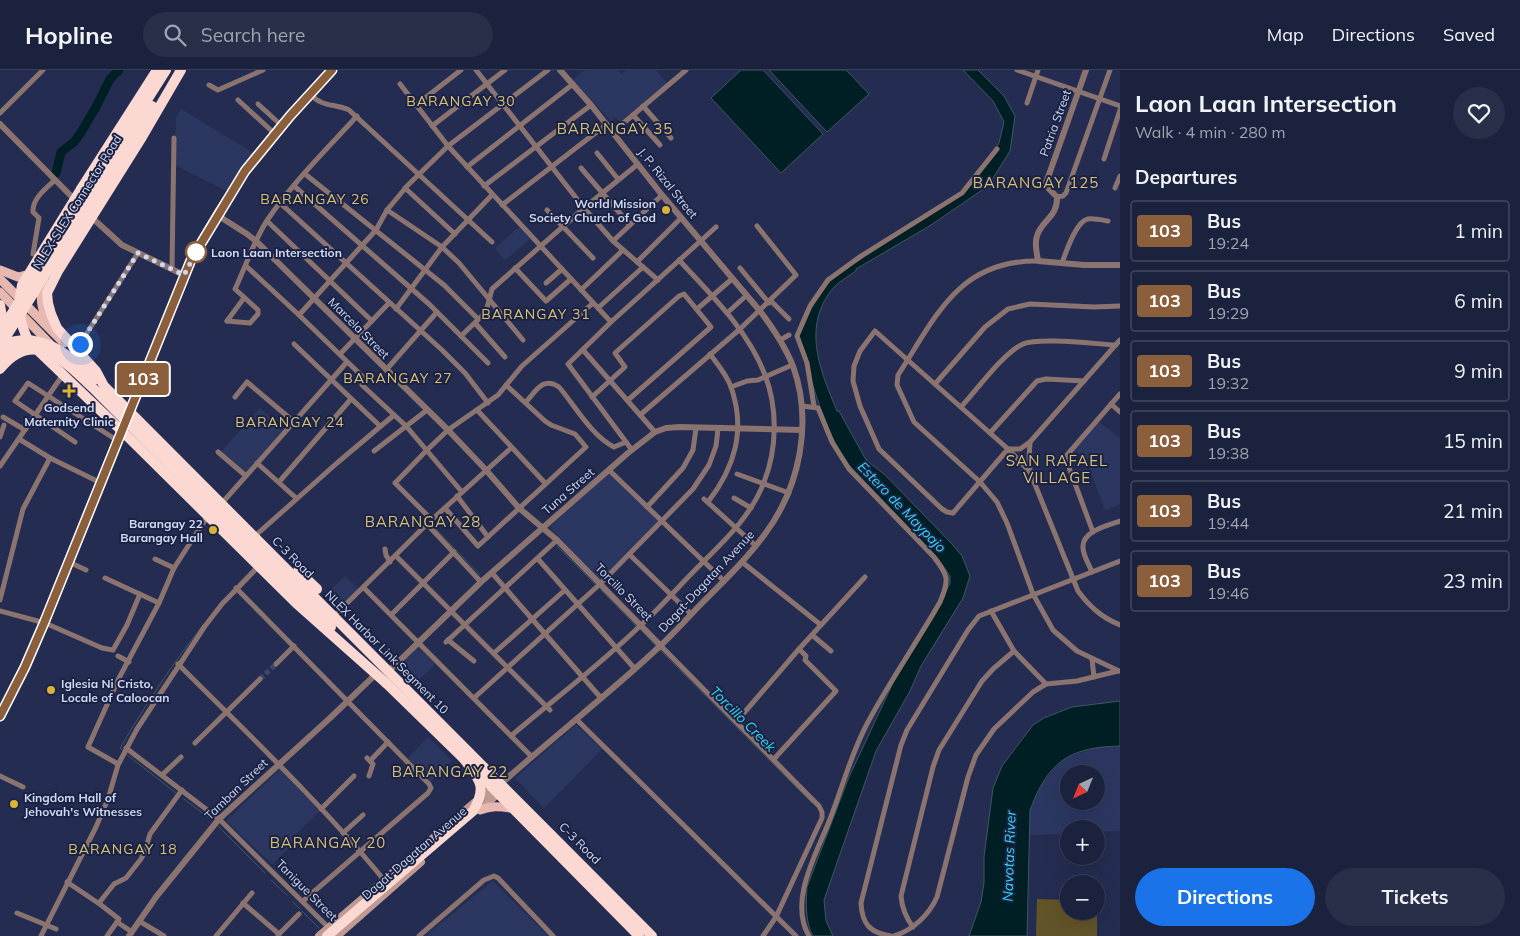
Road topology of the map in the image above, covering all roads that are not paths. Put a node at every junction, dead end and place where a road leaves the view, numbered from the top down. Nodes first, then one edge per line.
1 (43, 70) edge
2 (157, 70) edge
3 (164, 70) edge
4 (174, 70) edge
5 (181, 70) edge
6 (262, 70) edge
7 (332, 70) edge
8 (461, 70) edge
9 (476, 70) edge
10 (505, 70) edge
11 (548, 70) edge
12 (560, 70) edge
13 (686, 70) edge
14 (1017, 70) edge
15 (1038, 70) edge
16 (1086, 70) edge
17 (1110, 70) edge
18 (1036, 76) junction
19 (400, 84) dead end
20 (487, 84) junction
21 (572, 84) junction
22 (209, 85) dead end
23 (1078, 91) junction
24 (310, 94) junction
25 (1100, 99) junction
26 (238, 100) dead end
27 (1027, 103) dead end
28 (258, 104) dead end
29 (502, 104) junction
30 (416, 105) junction
31 (591, 105) junction
32 (643, 106) junction
33 (1120, 106) edge
34 (1120, 110) edge
35 (0, 113) edge
36 (634, 115) junction
37 (356, 116) junction
38 (0, 124) edge
39 (607, 124) junction
40 (519, 125) junction
41 (282, 126) junction
42 (432, 126) junction
43 (614, 132) junction
44 (275, 134) junction
45 (174, 138) dead end
46 (671, 138) dead end
47 (448, 146) junction
48 (535, 146) junction
49 (660, 146) dead end
50 (997, 149) dead end
51 (597, 153) dead end
52 (1104, 159) dead end
53 (638, 164) junction
54 (467, 167) junction
55 (551, 167) junction
56 (581, 168) dead end
57 (306, 174) junction
58 (419, 174) junction
59 (1120, 176) edge
60 (618, 179) junction
61 (55, 180) junction
62 (294, 186) junction
63 (484, 186) junction
64 (405, 188) junction
65 (1116, 188) dead end
66 (602, 193) junction
67 (492, 195) junction
68 (662, 195) junction
69 (1057, 197) junction
70 (78, 203) junction
71 (280, 203) junction
72 (502, 205) junction
73 (584, 208) junction
74 (387, 210) junction
75 (547, 210) dead end
76 (88, 214) junction
77 (217, 216) junction
78 (681, 218) junction
79 (469, 220) junction
80 (267, 221) junction
81 (1108, 221) dead end
82 (630, 225) junction
83 (757, 226) dead end
84 (563, 227) junction
85 (716, 227) dead end
86 (376, 230) junction
87 (455, 234) junction
88 (613, 241) junction
89 (700, 241) junction
90 (256, 242) junction
91 (492, 242) dead end
92 (362, 245) junction
93 (442, 247) junction
94 (541, 247) junction
95 (623, 250) junction
96 (138, 253) junction
97 (33, 254) dead end
98 (593, 258) dead end
99 (679, 260) junction
100 (1038, 261) junction
101 (637, 262) junction
102 (346, 263) junction
103 (1062, 263) junction
104 (1120, 265) edge
105 (38, 266) junction
106 (246, 266) junction
107 (642, 267) junction
108 (516, 268) junction
109 (740, 268) dead end
110 (172, 269) junction
111 (562, 269) junction
112 (0, 270) edge
113 (426, 270) junction
114 (184, 275) junction
115 (571, 278) junction
116 (732, 279) junction
117 (658, 280) junction
118 (330, 281) junction
119 (44, 282) junction
120 (546, 282) dead end
121 (1, 283) edge
122 (411, 288) junction
123 (581, 290) junction
124 (0, 292) edge
125 (746, 295) junction
126 (711, 296) junction
127 (244, 298) junction
128 (314, 298) junction
129 (489, 298) junction
130 (16, 302) junction
131 (770, 302) junction
132 (389, 303) junction
133 (593, 303) junction
134 (0, 306) edge
135 (1120, 306) edge
136 (598, 308) junction
137 (396, 309) junction
138 (697, 309) junction
139 (26, 311) junction
140 (760, 311) junction
141 (437, 312) junction
142 (727, 313) junction
143 (299, 314) junction
144 (789, 319) dead end
145 (372, 321) junction
146 (476, 321) junction
147 (611, 322) junction
148 (0, 326) edge
149 (740, 330) junction
150 (0, 332) edge
151 (421, 332) junction
152 (789, 335) dead end
153 (460, 336) junction
154 (59, 338) junction
155 (355, 339) junction
156 (523, 340) dead end
157 (780, 340) junction
158 (1120, 340) edge
159 (80, 344) dead end
160 (294, 344) dead end
161 (1116, 345) junction
162 (0, 346) edge
163 (583, 350) junction
164 (0, 354) edge
165 (340, 354) junction
166 (710, 354) junction
167 (505, 357) dead end
168 (908, 360) junction
169 (347, 362) junction
170 (488, 364) dead end
171 (792, 364) junction
172 (70, 365) junction
173 (0, 369) edge
174 (386, 370) junction
175 (766, 376) junction
176 (331, 379) junction
177 (610, 380) junction
178 (1084, 381) junction
179 (935, 384) junction
180 (506, 385) junction
181 (104, 386) junction
182 (731, 387) junction
183 (1120, 394) edge
184 (48, 397) junction
185 (235, 397) dead end
186 (592, 397) junction
187 (351, 399) junction
188 (628, 400) junction
189 (526, 402) junction
190 (488, 403) junction
191 (1111, 404) junction
192 (802, 406) junction
193 (814, 406) junction
194 (961, 407) junction
195 (131, 410) junction
196 (427, 410) junction
197 (477, 410) junction
198 (1120, 412) edge
199 (640, 414) junction
200 (35, 415) junction
201 (394, 415) junction
202 (3, 418) dead end
203 (293, 421) junction
204 (126, 423) junction
205 (4, 425) dead end
206 (380, 426) junction
207 (406, 426) junction
208 (696, 428) junction
209 (738, 428) junction
210 (718, 429) junction
211 (774, 429) junction
212 (25, 430) junction
213 (448, 430) junction
214 (802, 430) junction
215 (655, 432) junction
216 (990, 433) junction
217 (0, 438) edge
218 (19, 439) junction
219 (118, 441) junction
220 (75, 442) dead end
221 (1030, 442) junction
222 (624, 443) junction
223 (511, 448) junction
224 (1008, 449) junction
225 (427, 450) junction
226 (632, 450) junction
227 (374, 451) dead end
228 (218, 452) dead end
229 (50, 458) junction
230 (257, 463) junction
231 (0, 466) edge
232 (486, 470) junction
233 (609, 470) junction
234 (1030, 472) junction
235 (738, 474) dead end
236 (246, 476) junction
237 (279, 482) junction
238 (980, 482) junction
239 (101, 483) junction
240 (545, 483) junction
241 (764, 483) junction
242 (460, 494) junction
243 (789, 494) junction
244 (296, 498) junction
245 (734, 498) dead end
246 (223, 505) junction
247 (647, 507) junction
248 (445, 508) junction
249 (519, 508) junction
250 (750, 508) junction
251 (213, 512) junction
252 (432, 520) junction
253 (1120, 521) edge
254 (661, 522) junction
255 (427, 524) junction
256 (543, 528) junction
257 (736, 529) junction
258 (1093, 532) junction
259 (255, 536) junction
260 (488, 537) junction
261 (557, 540) junction
262 (756, 546) junction
263 (385, 548) dead end
264 (454, 552) junction
265 (272, 554) junction
266 (630, 555) junction
267 (396, 556) junction
268 (155, 558) dead end
269 (538, 559) junction
270 (1120, 561) edge
271 (69, 562) junction
272 (264, 562) junction
273 (390, 562) junction
274 (703, 562) junction
275 (742, 562) junction
276 (174, 568) junction
277 (86, 570) dead end
278 (1092, 572) junction
279 (492, 573) junction
280 (105, 578) dead end
281 (865, 578) dead end
282 (1073, 579) junction
283 (724, 581) junction
284 (482, 582) junction
285 (422, 583) junction
286 (600, 584) junction
287 (236, 588) junction
288 (364, 588) junction
289 (505, 588) junction
290 (317, 589) dead end
291 (565, 590) junction
292 (140, 594) junction
293 (1033, 594) junction
294 (671, 595) junction
295 (0, 599) edge
296 (159, 604) junction
297 (578, 604) junction
298 (0, 611) edge
299 (451, 611) junction
300 (991, 611) junction
301 (691, 614) junction
302 (391, 615) junction
303 (334, 616) junction
304 (532, 620) junction
305 (44, 623) junction
306 (465, 624) junction
307 (821, 625) junction
308 (1120, 625) edge
309 (641, 626) junction
310 (544, 633) junction
311 (812, 635) junction
312 (418, 642) junction
313 (294, 646) junction
314 (661, 646) junction
315 (616, 648) junction
316 (799, 649) junction
317 (831, 651) dead end
318 (1014, 651) junction
319 (494, 654) junction
320 (118, 656) dead end
321 (1092, 659) junction
322 (474, 661) dead end
323 (129, 662) junction
324 (178, 664) junction
325 (276, 664) tunnel mouth
326 (507, 667) junction
327 (635, 669) junction
328 (390, 670) junction
329 (1119, 671) edge
330 (376, 674) junction
331 (582, 676) junction
332 (1094, 677) junction
333 (260, 679) tunnel mouth
334 (386, 683) junction
335 (1046, 684) junction
336 (474, 698) junction
337 (601, 698) junction
338 (347, 701) junction
339 (548, 708) junction
340 (226, 712) junction
341 (0, 716) edge
342 (576, 719) junction
343 (738, 721) junction
344 (511, 736) junction
345 (388, 742) junction
346 (195, 743) dead end
347 (126, 748) junction
348 (532, 756) junction
349 (181, 757) dead end
350 (464, 759) junction
351 (774, 759) junction
352 (118, 764) junction
353 (278, 764) junction
354 (162, 775) junction
355 (0, 776) edge
356 (354, 776) dead end
357 (369, 776) dead end
358 (478, 776) junction
359 (502, 783) junction
360 (23, 787) dead end
361 (182, 790) junction
362 (493, 792) junction
363 (477, 806) junction
364 (510, 808) junction
365 (321, 809) junction
366 (362, 816) dead end
367 (822, 818) junction
368 (217, 822) junction
369 (829, 822) junction
370 (343, 833) junction
371 (360, 851) junction
372 (384, 880) junction
373 (67, 882) junction
374 (252, 893) dead end
375 (302, 901) junction
376 (99, 903) junction
377 (244, 903) junction
378 (17, 913) dead end
379 (299, 914) dead end
380 (776, 917) junction
381 (140, 921) junction
382 (118, 922) junction
383 (48, 925) junction
384 (913, 927) junction
385 (56, 929) dead end
386 (129, 932) edge
387 (323, 934) edge
388 (278, 935) edge
389 (41, 936) edge
390 (107, 936) edge
391 (164, 936) edge
392 (216, 936) edge
393 (337, 936) edge
394 (419, 936) edge
395 (553, 936) edge
396 (637, 936) edge
397 (654, 936) edge
398 (763, 936) edge
399 (796, 936) edge
400 (809, 936) edge
401 (892, 936) edge

1 - 35 street
2 - 334 highway, bridge
3 - 70 highway
3 - 150 highway, NLEX-SLEX Connector Road, bridge
4 - 162 highway, NLEX-SLEX Connector Road, bridge
5 - 76 highway
5 - 181 highway, bridge
6 - 22 street
7 - 24 main road
8 - 30 street
9 - 20 street
10 - 20 street
11 - 29 street
12 - 21 street, J. P. Rizal Street
13 - 32 street
14 - 18 street
15 - 18 street
16 - 23 street, Patria Street
17 - 25 street
18 - 23 street
18 - 27 street
19 - 30 street
20 - 29 street
20 - 42 street
21 - 31 street, J. P. Rizal Street
21 - 40 street
23 - 25 street
23 - 69 street, Patria Street
24 - 37 street
24 - 41 main road
25 - 33 street
25 - 69 street
26 - 44 street
28 - 41 street
29 - 40 street
29 - 47 street
30 - 42 street
31 - 39 street, J. P. Rizal Street
31 - 48 street
32 - 36 street
32 - 46 street
34 - 52 street
36 - 43 street
36 - 49 street
37 - 57 street
37 - 58 street
38 - 61 street
39 - 43 street, J. P. Rizal Street
39 - 55 street
40 - 48 street
40 - 54 street
41 - 44 main road
42 - 47 street
43 - 53 street, J. P. Rizal Street
44 - 77 main road
45 - 110 street
47 - 54 street
47 - 58 street
48 - 55 street
48 - 63 street
50 - 193 street
51 - 60 street
53 - 60 street
53 - 68 street, J. P. Rizal Street
54 - 63 street
55 - 72 street
55 - 73 street
56 - 66 street
57 - 62 street
57 - 86 street
58 - 64 street
58 - 79 street
59 - 65 street
60 - 66 street
61 - 70 street
61 - 97 street
62 - 71 street
62 - 92 street
63 - 67 street
64 - 74 street
64 - 87 street
66 - 73 street
66 - 82 street
67 - 72 street
67 - 79 street
68 - 78 street, J. P. Rizal Street
68 - 82 street
69 - 100 street
70 - 76 street
70 - 105 main road
71 - 80 street
71 - 102 street
72 - 94 street
73 - 84 street
73 - 88 street
74 - 86 street
74 - 93 street
75 - 84 street
76 - 96 street
76 - 119 main road
77 - 90 street, Marcela Street
77 - 114 main road
78 - 89 street, J. P. Rizal Street
78 - 101 street
79 - 87 street
79 - 91 street
80 - 90 street
80 - 118 street
81 - 103 street
82 - 88 street
83 - 131 street
84 - 94 street
84 - 98 street
85 - 89 street
86 - 92 street
86 - 113 street
87 - 93 street
88 - 95 street
89 - 99 street
89 - 116 street, Dagat-Dagatan Avenue
90 - 106 street
90 - 128 street, Marcela Street
92 - 102 street
92 - 122 street
93 - 113 street
93 - 129 street
94 - 108 street
94 - 111 street
95 - 101 street
95 - 123 street
96 - 110 street
96 - 159 street
99 - 117 street
99 - 126 street
100 - 103 street
100 - 168 street
101 - 107 street
102 - 118 street
102 - 132 street
103 - 104 street
105 - 112 main road
105 - 130 main road
106 - 127 street
106 - 143 street
107 - 117 street
107 - 136 street
108 - 115 street
108 - 129 street
109 - 131 street
110 - 114 street
111 - 115 street
111 - 120 street
113 - 122 street
113 - 146 street
114 - 195 main road
115 - 123 street
116 - 125 street, Dagat-Dagatan Avenue
116 - 126 street
117 - 147 street
118 - 128 street
118 - 145 street
119 - 139 main road
119 - 154 main road
121 - 130 main road, C-3 Road
122 - 137 street
122 - 141 street
123 - 133 street
124 - 130 main road, C-3 Road
125 - 140 street, Dagat-Dagatan Avenue
125 - 142 street
126 - 138 street
126 - 142 street
127 - 127 street
128 - 143 street
128 - 155 street, Marcela Street
129 - 146 street
129 - 156 street
130 - 139 main road, C-3 Road
130 - 148 highway
131 - 140 street
131 - 144 street
132 - 137 street
132 - 145 street
133 - 136 street
133 - 180 street
134 - 148 highway
135 - 179 street
136 - 147 street
137 - 151 street
138 - 177 street
138 - 188 street
139 - 154 main road, C-3 Road
139 - 164 highway
139 - 172 main road, C-3 Road
140 - 149 street
140 - 157 street, Dagat-Dagatan Avenue
141 - 151 street
141 - 153 street
142 - 149 street
143 - 165 street
145 - 155 street
146 - 153 street
146 - 167 street
147 - 163 street
149 - 166 street
149 - 175 street
151 - 174 street
151 - 190 street
152 - 157 street
153 - 170 street
154 - 195 main road, C-3 Road
155 - 165 street
155 - 174 street, Marcela Street
157 - 171 street, Dagat-Dagatan Avenue
158 - 161 street
160 - 176 street
161 - 178 street
161 - 194 street
162 - 181 highway, bridge
163 - 177 street
163 - 186 street
164 - 172 highway
165 - 169 street
166 - 182 street
166 - 199 street
168 - 179 street
168 - 238 street
168 - 238 street
169 - 176 street
169 - 201 street
171 - 175 street
171 - 192 street, Dagat-Dagatan Avenue
172 - 184 street
172 - 204 main road, C-3 Road
173 - 334 highway, NLEX Harbor Link Segment 10, bridge
174 - 196 street, Marcela Street
175 - 182 street
175 - 211 street
176 - 187 street
176 - 203 street
177 - 186 street
177 - 188 street
178 - 216 street
178 - 221 street
179 - 194 street
180 - 189 street
180 - 190 street
181 - 246 highway, NLEX Harbor Link Segment 10, bridge
182 - 209 street
183 - 191 street
184 - 200 street
184 - 200 street
184 - 219 street
185 - 203 street
186 - 222 street
187 - 206 street
187 - 237 street
188 - 199 street
189 - 222 street
189 - 240 street
190 - 197 street
191 - 198 street
191 - 258 street
192 - 193 street
192 - 214 street, Dagat-Dagatan Avenue
193 - 369 street
194 - 216 street
195 - 204 main road
195 - 246 main road, C-3 Road
196 - 207 street
196 - 213 street, Marcela Street
197 - 213 street
197 - 223 street
199 - 215 street
200 - 212 street
200 - 220 street
201 - 206 street
201 - 207 street
202 - 212 street
203 - 230 street
204 - 219 main road
204 - 251 main road, C-3 Road
205 - 217 street
206 - 244 street
207 - 225 street
207 - 227 street
208 - 210 street, Tuna Street
208 - 215 street, Tuna Street
208 - 247 street
209 - 210 street, Tuna Street
209 - 211 street, Tuna Street
209 - 257 street
210 - 254 street
211 - 214 street, Tuna Street
211 - 241 street
212 - 218 street
213 - 225 street
213 - 232 street, Marcela Street
214 - 243 street, Dagat-Dagatan Avenue
215 - 226 street, Tuna Street
216 - 224 street
218 - 229 street
218 - 231 street
219 - 239 main road
221 - 224 street
221 - 234 street
222 - 226 street
223 - 232 street
223 - 240 street
224 - 234 street
224 - 238 street
225 - 242 street
225 - 252 street
226 - 233 street, Tuna Street
228 - 236 street
229 - 239 street
229 - 295 street
230 - 236 street
230 - 237 street
232 - 242 street
232 - 249 street, Marcela Street
233 - 247 street
233 - 256 street, Tuna Street
234 - 282 street
235 - 241 street
236 - 246 street
237 - 244 street
238 - 293 street
239 - 271 main road
240 - 249 street
241 - 243 street
241 - 250 street
242 - 248 street
242 - 260 street
243 - 262 street, Dagat-Dagatan Avenue
244 - 259 street
245 - 250 street
246 - 259 main road, C-3 Road
246 - 290 highway, bridge
246 - 397 highway, NLEX Harbor Link Segment 10, bridge
247 - 254 street
248 - 252 street
248 - 260 street
249 - 256 street, Marcela Street
249 - 260 street
250 - 257 street
251 - 272 main road, C-3 Road
251 - 276 street
252 - 255 street
253 - 258 street
254 - 266 street
254 - 274 street
255 - 264 street
255 - 267 street
256 - 261 street, Torcillo Street
256 - 279 street, Tuna Street
257 - 262 street
257 - 274 street
258 - 278 street
259 - 265 main road, C-3 Road
261 - 269 street
261 - 286 street, Torcillo Street
262 - 275 street, Dagat-Dagatan Avenue
263 - 273 street
264 - 284 street
264 - 285 street
265 - 272 street
265 - 303 main road, C-3 Road
266 - 286 street
266 - 294 street
267 - 273 street
267 - 285 street
268 - 276 street
269 - 289 street
269 - 291 street
270 - 278 street
271 - 277 street
271 - 305 main road
272 - 287 street
272 - 330 main road, C-3 Road
273 - 288 street
274 - 283 street
274 - 294 street
275 - 283 street, Dagat-Dagatan Avenue
275 - 307 street
276 - 296 street
278 - 282 street
279 - 284 street, Tuna Street
279 - 289 street
280 - 292 street
281 - 307 street
282 - 293 street
282 - 308 street
283 - 301 street, Dagat-Dagatan Avenue
284 - 299 street, Tuna Street
285 - 299 street
285 - 302 street
286 - 297 street
286 - 309 street, Torcillo Street
287 - 313 street
287 - 324 street
288 - 302 street
288 - 303 street
289 - 304 street
289 - 306 street
291 - 297 street
291 - 304 street
292 - 296 street
292 - 305 street
293 - 300 street
293 - 321 street
294 - 301 street
294 - 309 street
296 - 323 street
297 - 310 street
297 - 315 street
298 - 305 street
299 - 306 street
299 - 312 street, Tuna Street
300 - 318 street
300 - 401 street
301 - 314 street, Dagat-Dagatan Avenue
302 - 312 street
303 - 328 main road, C-3 Road
304 - 310 street
304 - 319 street
305 - 341 main road
306 - 319 street
306 - 322 street
307 - 311 street
309 - 314 street, Torcillo Street
309 - 315 street
310 - 326 street
310 - 331 street
311 - 316 street
311 - 317 street
312 - 328 street, Tuna Street
312 - 336 street
313 - 325 street
313 - 338 street
314 - 327 street, Dagat-Dagatan Avenue
314 - 343 street, Torcillo Street
315 - 327 street
315 - 331 street
316 - 343 street
316 - 351 street
318 - 335 street
318 - 384 street
319 - 326 street
320 - 323 street
321 - 329 street
321 - 332 street
323 - 352 street
324 - 340 street
324 - 347 street
326 - 336 street
326 - 339 street
327 - 337 street, Dagat-Dagatan Avenue
328 - 359 main road, C-3 Road
329 - 332 street
330 - 338 street, Tamban Street
330 - 358 main road, C-3 Road
331 - 337 street
331 - 339 street
332 - 335 street
333 - 340 street
334 - 350 highway, NLEX Harbor Link Segment 10
335 - 384 street
336 - 344 street
337 - 342 street, Dagat-Dagatan Avenue
338 - 345 street
338 - 353 street, Tamban Street
339 - 344 street
340 - 346 street
340 - 353 street
342 - 348 street, Dagat-Dagatan Avenue
342 - 380 street
343 - 351 street, Torcillo Street
344 - 348 street
345 - 357 street
345 - 371 street
347 - 352 street
347 - 354 street, Tanigue Street
348 - 359 street, Dagat-Dagatan Avenue
349 - 354 street
350 - 387 highway, bridge
350 - 396 highway, NLEX Harbor Link Segment 10, bridge
351 - 367 street, Torcillo Street
352 - 373 street
353 - 365 street
353 - 368 street, Tamban Street
354 - 361 street, Tanigue Street
355 - 360 street
356 - 365 street
358 - 362 main road, C-3 Road
358 - 363 main road
359 - 362 main road, Dagat-Dagatan Avenue
359 - 397 main road, C-3 Road
361 - 368 street, Tanigue Street
361 - 376 street
362 - 363 main road, Dagat-Dagatan Avenue
362 - 364 main road, C-3 Road
363 - 364 main road
363 - 372 main road, Dagat-Dagatan Avenue
363 - 393 main road, Dagat-Dagatan Avenue
364 - 396 main road, C-3 Road
365 - 370 street
366 - 370 street
367 - 369 street
367 - 380 street
368 - 375 street, Tanigue Street
368 - 381 street, Tamban Street
369 - 400 street
370 - 371 street
371 - 372 street
371 - 375 street
372 - 387 main road, Dagat-Dagatan Avenue
373 - 376 street
373 - 383 street
374 - 377 street
375 - 387 street, Tanigue Street
376 - 382 street
377 - 388 street
377 - 392 street
378 - 383 street
379 - 388 street
380 - 398 street
380 - 399 street
381 - 386 street, Tamban Street
381 - 391 street
382 - 386 street
382 - 390 street
383 - 385 street
383 - 389 street
384 - 401 street
387 - 393 street, Tanigue Street
394 - 395 street

